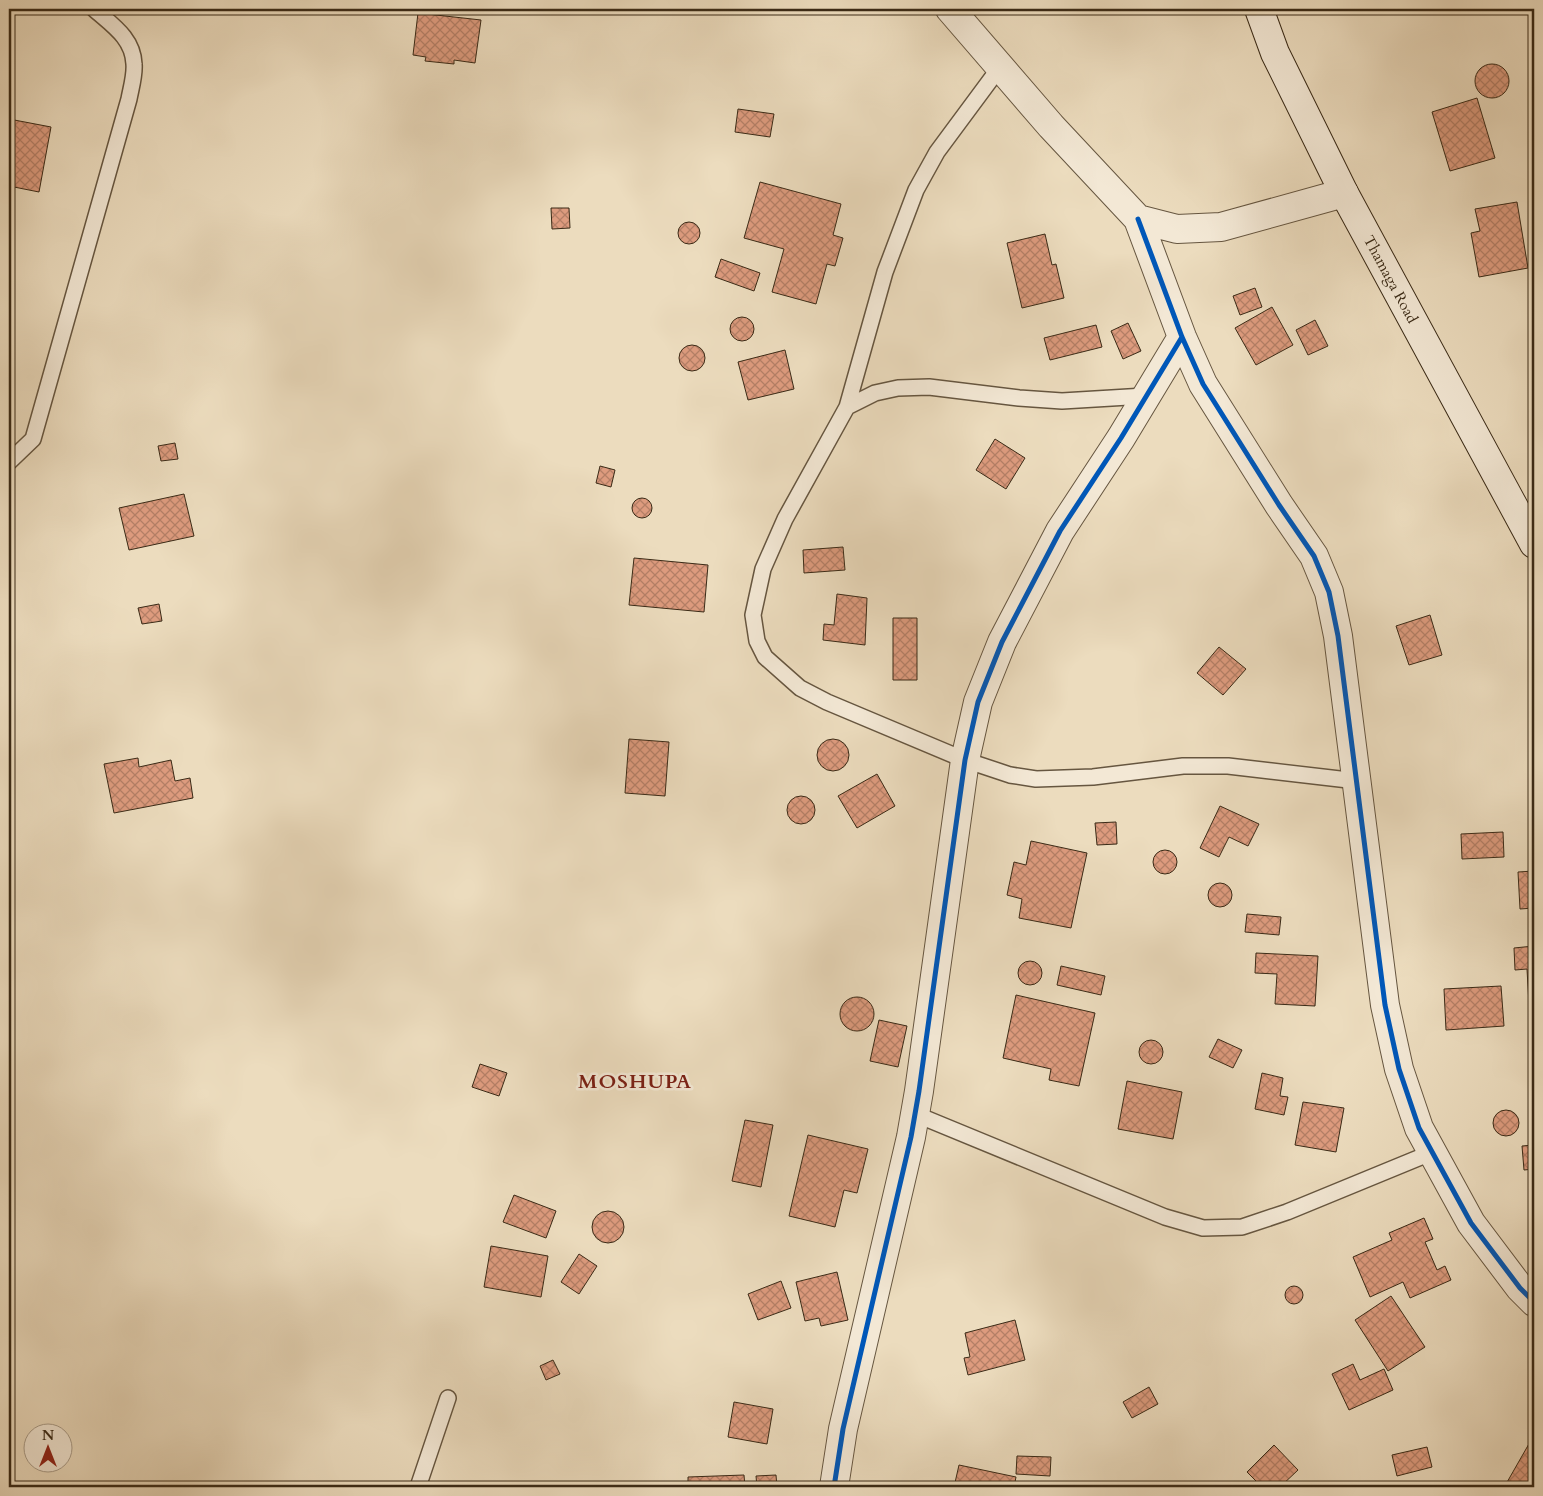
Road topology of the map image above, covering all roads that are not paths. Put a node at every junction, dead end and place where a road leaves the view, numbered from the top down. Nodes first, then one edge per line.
1 (94, 9) edge
2 (950, 9) edge
3 (1259, 9) edge
4 (1000, 67) junction
5 (1344, 193) junction
6 (1138, 219) junction
7 (1182, 337) junction
8 (1145, 396) junction
9 (847, 407) junction
10 (9, 462) edge
11 (1534, 544) edge
12 (965, 760) junction
13 (1357, 781) junction
14 (915, 1114) junction
15 (1432, 1152) junction
16 (1534, 1302) edge
17 (448, 1398) dead end
18 (418, 1487) edge
19 (834, 1487) edge

1 - 10 lane
2 - 4 street
3 - 5 street, Thamaga Road
4 - 6 street
4 - 9 lane
5 - 6 street
5 - 11 street, Thamaga Road
6 - 7 street
7 - 8 street
7 - 13 street
8 - 9 lane
8 - 12 street
9 - 12 lane
12 - 13 lane
12 - 14 street
13 - 15 street
14 - 15 lane
14 - 19 street
15 - 16 street
17 - 18 lane

